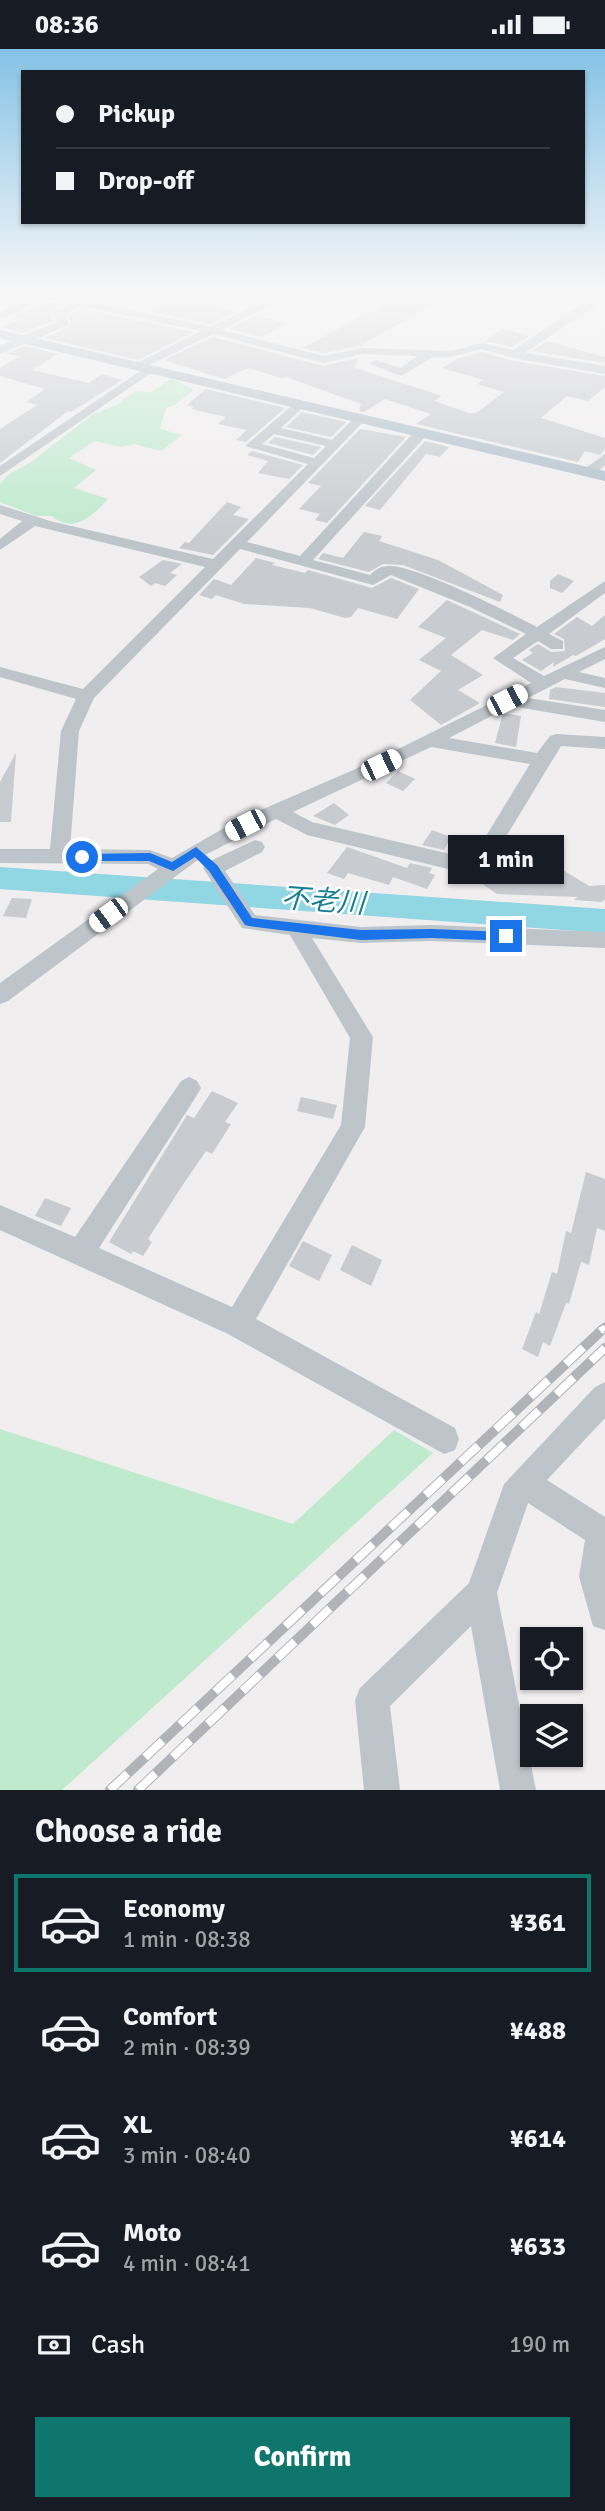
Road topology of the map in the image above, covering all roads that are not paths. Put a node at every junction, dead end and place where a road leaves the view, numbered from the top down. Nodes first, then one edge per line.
1 (134, 375) edge
2 (180, 375) edge
3 (302, 404) junction
4 (361, 418) junction
5 (271, 429) junction
6 (421, 433) junction
7 (333, 444) junction
8 (605, 458) edge
9 (315, 462) junction
10 (0, 471) edge
11 (597, 474) edge
12 (0, 509) edge
13 (32, 520) junction
14 (234, 543) junction
15 (0, 545) edge
16 (303, 562) junction
17 (213, 564) junction
18 (605, 586) edge
19 (538, 635) junction
20 (557, 645) dead end
21 (605, 652) edge
22 (0, 672) edge
23 (562, 673) junction
24 (542, 682) junction
25 (605, 683) edge
26 (86, 696) junction
27 (507, 700) junction
28 (605, 716) edge
29 (429, 741) junction
30 (605, 743) edge
31 (542, 759) junction
32 (278, 812) junction
33 (255, 847) dead end
34 (196, 851) junction
35 (0, 856) edge
36 (59, 858) junction
37 (167, 871) junction
38 (214, 872) junction
39 (300, 937) dead end
40 (605, 940) edge
41 (0, 996) edge
42 (189, 1087) dead end
43 (0, 1217) edge
44 (81, 1252) junction
45 (238, 1324) junction
46 (605, 1397) edge
47 (443, 1439) dead end
48 (524, 1483) junction
49 (603, 1533) edge
50 (481, 1593) junction
51 (605, 1614) edge
52 (382, 1790) edge
53 (518, 1790) edge

1 - 10 street
2 - 3 main road
3 - 4 main road
3 - 5 street
4 - 6 main road
4 - 7 street
5 - 7 street
5 - 9 street
6 - 11 main road
6 - 16 street
7 - 9 street
8 - 11 street
9 - 14 street
12 - 13 street
13 - 15 street
13 - 17 street
14 - 16 street
14 - 17 street
16 - 19 street
17 - 26 street
18 - 19 street
19 - 20 street
19 - 24 street
21 - 23 street
22 - 26 street
23 - 24 street
23 - 25 street
24 - 27 street
26 - 36 street
27 - 28 street
27 - 29 street
29 - 31 street
29 - 32 street
30 - 31 street
31 - 32 street
32 - 34 street
33 - 38 street
34 - 37 street
34 - 38 street
35 - 36 street
36 - 37 street
37 - 41 street
38 - 40 street
39 - 45 street
42 - 44 street
43 - 44 street
44 - 45 street
45 - 47 street
46 - 48 street
48 - 49 street
48 - 50 street
49 - 51 street
50 - 52 street
50 - 53 street

